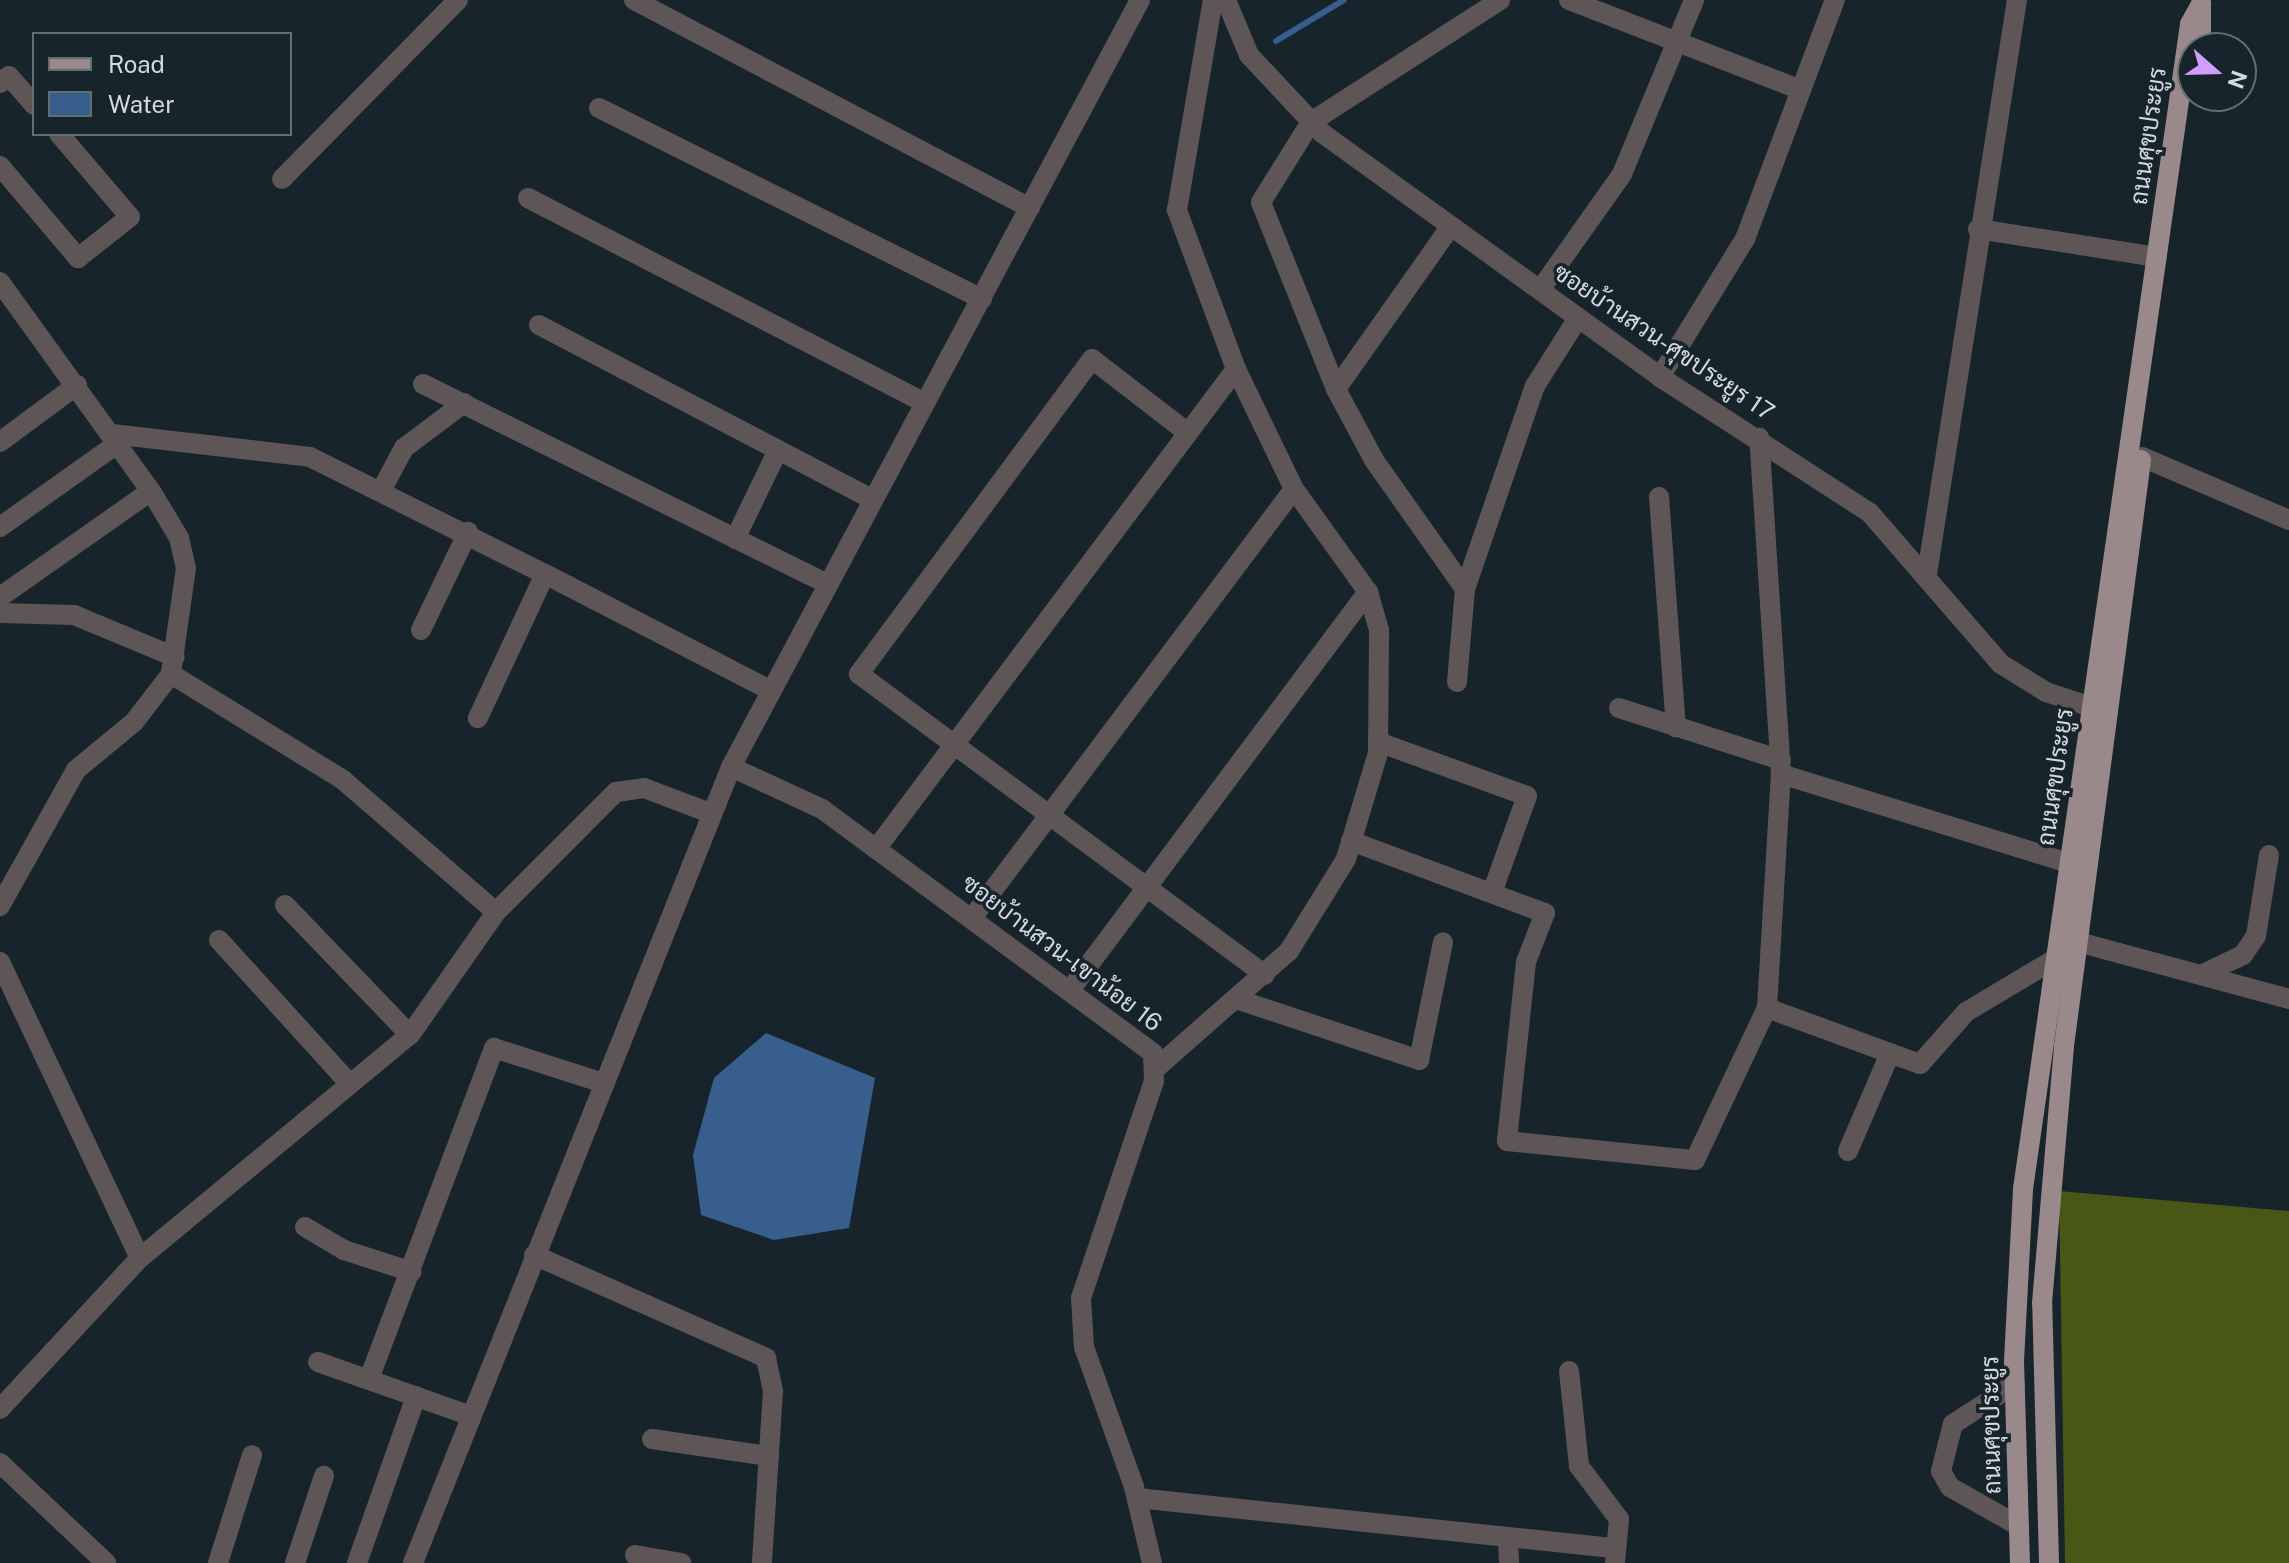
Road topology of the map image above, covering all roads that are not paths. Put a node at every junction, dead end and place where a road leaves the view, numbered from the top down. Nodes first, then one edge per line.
1 (458, 0) edge
2 (634, 0) edge
3 (1140, 0) edge
4 (1213, 0) edge
5 (1226, 0) edge
6 (1500, 0) edge
7 (1569, 0) edge
8 (1694, 0) edge
9 (1835, 0) edge
10 (2017, 0) edge
11 (2202, 2) edge
12 (2201, 32) edge
13 (1677, 42) junction
14 (0, 83) edge
15 (1801, 90) junction
16 (32, 103) edge
17 (599, 108) dead end
18 (2192, 112) edge
19 (1311, 122) junction
20 (61, 136) edge
21 (0, 166) edge
22 (282, 179) dead end
23 (528, 198) dead end
24 (1030, 208) junction
25 (1451, 226) junction
26 (1978, 229) junction
27 (2157, 257) junction
28 (1540, 290) junction
29 (3, 293) edge
30 (982, 299) junction
31 (1578, 318) junction
32 (539, 325) dead end
33 (1236, 369) junction
34 (1660, 377) junction
35 (423, 384) dead end
36 (77, 385) junction
37 (1336, 389) junction
38 (923, 402) junction
39 (464, 403) junction
40 (1188, 433) junction
41 (115, 438) junction
42 (1759, 438) junction
43 (0, 442) edge
44 (778, 450) junction
45 (2142, 457) junction
46 (1294, 489) junction
47 (151, 491) junction
48 (381, 491) junction
49 (1659, 497) dead end
50 (870, 498) junction
51 (2289, 520) edge
52 (0, 527) edge
53 (468, 532) junction
54 (735, 539) junction
55 (545, 574) junction
56 (1927, 574) junction
57 (823, 582) junction
58 (1465, 589) junction
59 (1368, 592) junction
60 (0, 597) edge
61 (0, 613) edge
62 (421, 630) dead end
63 (173, 666) junction
64 (1457, 682) dead end
65 (770, 690) junction
66 (2092, 707) junction
67 (1619, 708) dead end
68 (478, 718) dead end
69 (1676, 727) junction
70 (1378, 742) junction
71 (954, 744) junction
72 (731, 767) junction
73 (1781, 767) junction
74 (710, 813) junction
75 (1049, 815) junction
76 (1351, 841) junction
77 (876, 849) junction
78 (2269, 855) dead end
79 (2069, 863) junction
80 (1147, 887) junction
81 (1493, 890) junction
82 (285, 905) dead end
83 (0, 906) edge
84 (496, 912) junction
85 (972, 918) junction
86 (219, 940) dead end
87 (1443, 942) dead end
88 (2078, 942) junction
89 (2055, 959) junction
90 (0, 962) edge
91 (2203, 974) junction
92 (1265, 975) junction
93 (1070, 990) junction
94 (2289, 999) edge
95 (1239, 1000) junction
96 (1767, 1008) junction
97 (410, 1035) junction
98 (1888, 1058) junction
99 (1154, 1070) junction
100 (603, 1083) junction
101 (350, 1084) junction
102 (1848, 1151) dead end
103 (2051, 1197) junction
104 (2022, 1199) junction
105 (305, 1227) dead end
106 (534, 1255) junction
107 (140, 1258) junction
108 (412, 1272) junction
109 (318, 1362) dead end
110 (1569, 1371) dead end
111 (369, 1379) junction
112 (2015, 1384) junction
113 (416, 1396) junction
114 (0, 1409) edge
115 (471, 1416) junction
116 (652, 1439) dead end
117 (252, 1455) dead end
118 (769, 1456) junction
119 (0, 1463) edge
120 (324, 1476) dead end
121 (1137, 1498) junction
122 (2019, 1526) junction
123 (1508, 1541) junction
124 (635, 1555) dead end
125 (1614, 1556) edge
126 (106, 1563) edge
127 (218, 1563) edge
128 (295, 1563) edge
129 (357, 1563) edge
130 (413, 1563) edge
131 (681, 1563) edge
132 (762, 1563) edge
133 (1152, 1563) edge
134 (1509, 1563) edge
135 (2020, 1563) edge
136 (2049, 1563) edge

1 - 22 street
2 - 24 street
3 - 24 street
4 - 33 street
5 - 19 street, ซอยบ้านสวน-ศุขประยูร 17
6 - 19 street
7 - 13 street
8 - 13 street
9 - 15 street
10 - 26 street
11 - 12 main road, ถนนศุขประยูร
11 - 27 main road, ถนนศุขประยูร
13 - 15 street
13 - 28 street
14 - 16 street
15 - 34 street
17 - 30 street
18 - 45 main road, ถนนศุขประยูร
19 - 25 street, ซอยบ้านสวน-ศุขประยูร 17
19 - 37 street
20 - 21 street
23 - 38 street
24 - 30 street
25 - 28 street, ซอยบ้านสวน-ศุขประยูร 17
25 - 37 street
26 - 27 street
26 - 56 street
27 - 66 main road, ถนนศุขประยูร
28 - 31 street, ซอยบ้านสวน-ศุขประยูร 17
29 - 36 street
30 - 38 street
31 - 34 street, ซอยบ้านสวน-ศุขประยูร 17
31 - 58 street
32 - 44 street
33 - 40 street
33 - 46 street
34 - 42 street, ซอยบ้านสวน-ศุขประยูร 17
35 - 39 street
36 - 41 street
36 - 43 street
37 - 58 street
38 - 50 street
39 - 48 street
39 - 54 street
40 - 71 street
40 - 71 street
41 - 47 street
41 - 48 street
41 - 52 street
42 - 56 street, ซอยบ้านสวน-ศุขประยูร 17
42 - 73 street
44 - 50 street
44 - 54 street
45 - 51 street
45 - 88 main road, ถนนศุขประยูร
46 - 59 street
46 - 75 street
47 - 60 street
47 - 63 street
48 - 53 street
49 - 69 street
50 - 57 street
53 - 55 street
53 - 62 street
54 - 57 street
55 - 65 street
55 - 68 street
56 - 66 street, ซอยบ้านสวน-ศุขประยูร 17
57 - 65 street
58 - 64 street
59 - 70 street
59 - 80 street
61 - 63 street
63 - 83 street
63 - 84 street
65 - 72 street
66 - 79 main road, ถนนศุขประยูร
67 - 69 street
69 - 73 street
70 - 76 street
70 - 81 street
71 - 75 street
71 - 77 street
72 - 74 street
72 - 77 street, ซอยบ้านสวน-เขาน้อย 16
73 - 79 street
73 - 96 street
74 - 84 street
74 - 100 street
75 - 80 street
75 - 85 street
76 - 81 street
76 - 92 street
77 - 85 street, ซอยบ้านสวน-เขาน้อย 16
78 - 91 street
79 - 89 main road, ถนนศุขประยูร
80 - 92 street
80 - 93 street
81 - 96 street
82 - 97 street
84 - 97 street
85 - 93 street, ซอยบ้านสวน-เขาน้อย 16
86 - 101 street
87 - 95 street
88 - 91 street
88 - 103 main road, ถนนศุขประยูร
89 - 98 street
89 - 104 main road, ถนนศุขประยูร
90 - 107 street
91 - 94 street
92 - 95 street
93 - 99 street, ซอยบ้านสวน-เขาน้อย 16
95 - 99 street
96 - 98 street
97 - 101 street
98 - 102 street
99 - 121 street, ซอยบ้านสวน-เขาน้อย 16
100 - 106 street
100 - 108 street
101 - 107 street
103 - 104 main road
103 - 136 main road, ถนนศุขประยูร
104 - 112 main road, ถนนศุขประยูร
105 - 108 street
106 - 115 street
106 - 118 street
107 - 114 street
108 - 111 street
109 - 111 street
110 - 125 street
111 - 113 street
112 - 122 main road, ถนนศุขประยูร
112 - 122 street
113 - 115 street
113 - 129 street
115 - 130 street
116 - 118 street
117 - 127 street
118 - 132 street
119 - 126 street
120 - 128 street
121 - 123 street
121 - 133 street, ซอยบ้านสวน-เขาน้อย 16
122 - 135 main road, ถนนศุขประยูร
123 - 125 street
123 - 134 street
124 - 131 street

